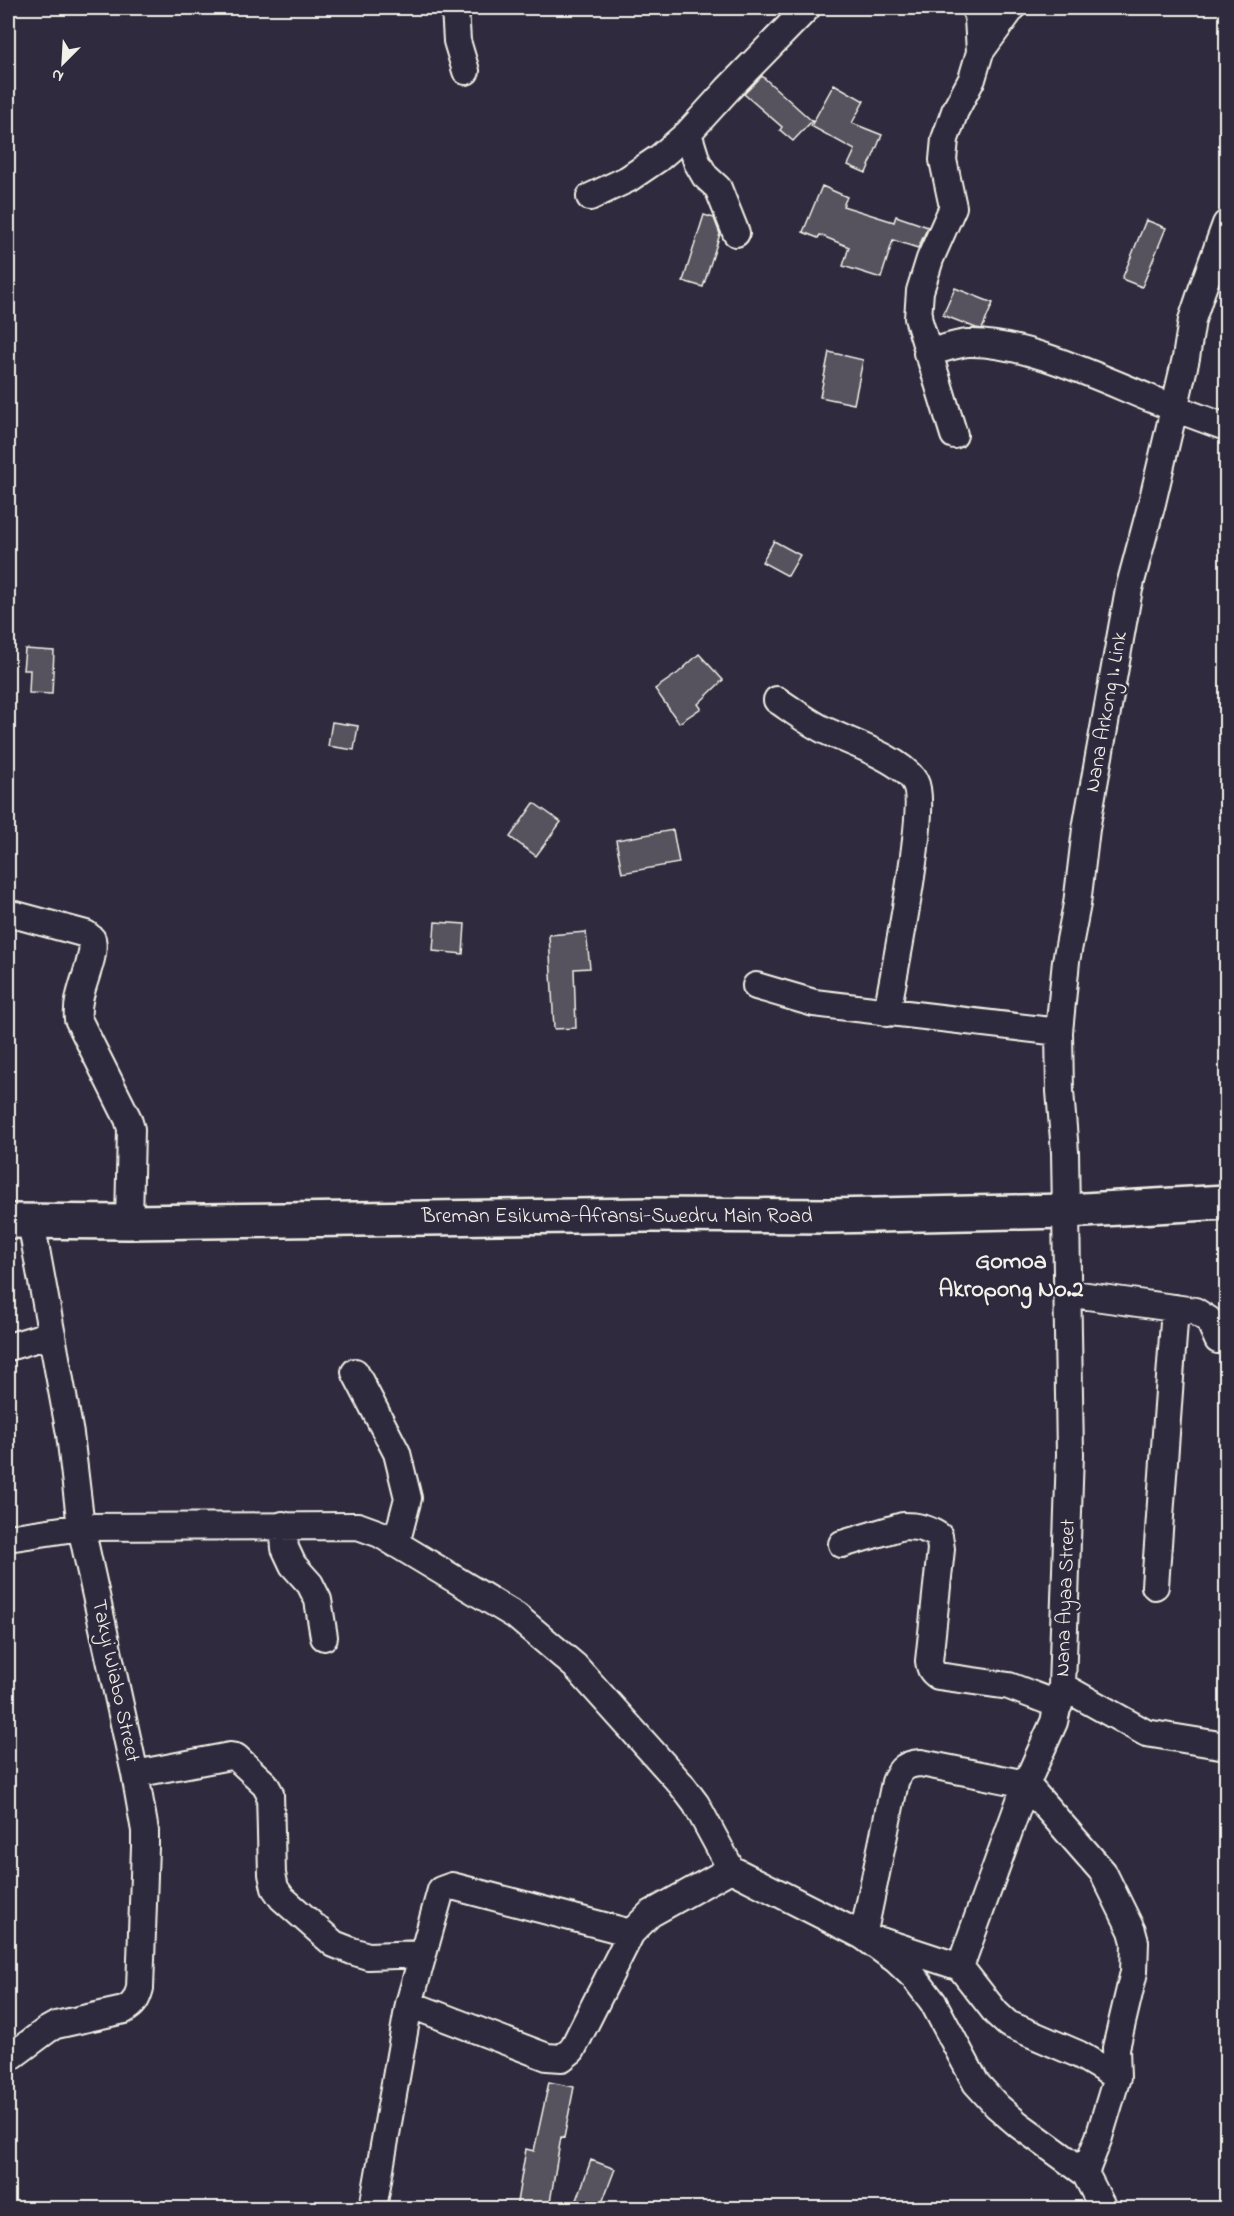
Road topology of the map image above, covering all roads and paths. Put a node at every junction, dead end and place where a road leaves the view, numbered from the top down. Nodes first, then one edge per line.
1 (455, 8) edge
2 (807, 8) edge
3 (975, 8) edge
4 (1012, 8) edge
5 (980, 52) junction
6 (466, 71) dead end
7 (688, 133) junction
8 (590, 197) dead end
9 (1227, 224) edge
10 (736, 233) dead end
11 (927, 353) junction
12 (1173, 408) junction
13 (1227, 427) edge
14 (954, 435) dead end
15 (777, 700) dead end
16 (8, 915) edge
17 (756, 986) dead end
18 (887, 1013) junction
19 (1059, 1032) junction
20 (1227, 1202) edge
21 (1066, 1211) junction
22 (19, 1221) edge
23 (129, 1222) junction
24 (1066, 1293) junction
25 (1175, 1308) junction
26 (52, 1334) junction
27 (1218, 1340) dead end
28 (8, 1347) edge
29 (355, 1372) dead end
30 (284, 1525) junction
31 (81, 1527) junction
32 (8, 1538) edge
33 (396, 1544) junction
34 (842, 1544) dead end
35 (1155, 1586) dead end
36 (324, 1637) dead end
37 (1061, 1695) junction
38 (1227, 1746) edge
39 (135, 1773) junction
40 (1026, 1784) junction
41 (731, 1869) junction
42 (631, 1933) junction
43 (863, 1936) junction
44 (423, 1954) junction
45 (960, 1967) junction
46 (409, 2004) junction
47 (8, 2059) edge
48 (1117, 2077) junction
49 (1085, 2173) junction
50 (1094, 2205) edge
51 (373, 2208) edge

1 - 6 street
2 - 7 street
3 - 5 street
4 - 5 street
5 - 11 street
7 - 8 street
7 - 10 street
9 - 12 street, Nana Arkong I. Link
11 - 12 street
11 - 14 street
12 - 13 street
12 - 19 street, Nana Arkong I. Link
15 - 18 street
16 - 23 street
17 - 18 street
18 - 19 street
19 - 21 street, Nana Arkong I. Link
20 - 21 main road, Breman Esikuma-Afransi-Swedru Main Road
21 - 23 main road, Breman Esikuma-Afransi-Swedru Main Road
21 - 24 street, Nana Ayaa Street
22 - 23 main road, Breman Esikuma-Afransi-Swedru Main Road
22 - 26 street, Takyi Wiabo Street
24 - 25 street
24 - 37 street, Nana Ayaa Street
25 - 27 street
25 - 35 street
26 - 28 street
26 - 31 street, Takyi Wiabo Street
29 - 33 street
30 - 31 street
30 - 33 street
30 - 36 street
31 - 32 street
31 - 39 street, Takyi Wiabo Street
33 - 41 street
34 - 37 street
37 - 38 street
37 - 40 street, Nana Ayaa Street
39 - 44 street
39 - 47 street, Takyi Wiabo Street
40 - 43 street
40 - 45 street, Nana Ayaa Street
40 - 48 street
41 - 42 street
41 - 43 street
42 - 44 street
42 - 46 street
43 - 45 street
43 - 49 street
44 - 46 street
45 - 48 street
46 - 51 street
48 - 49 street
49 - 50 street

